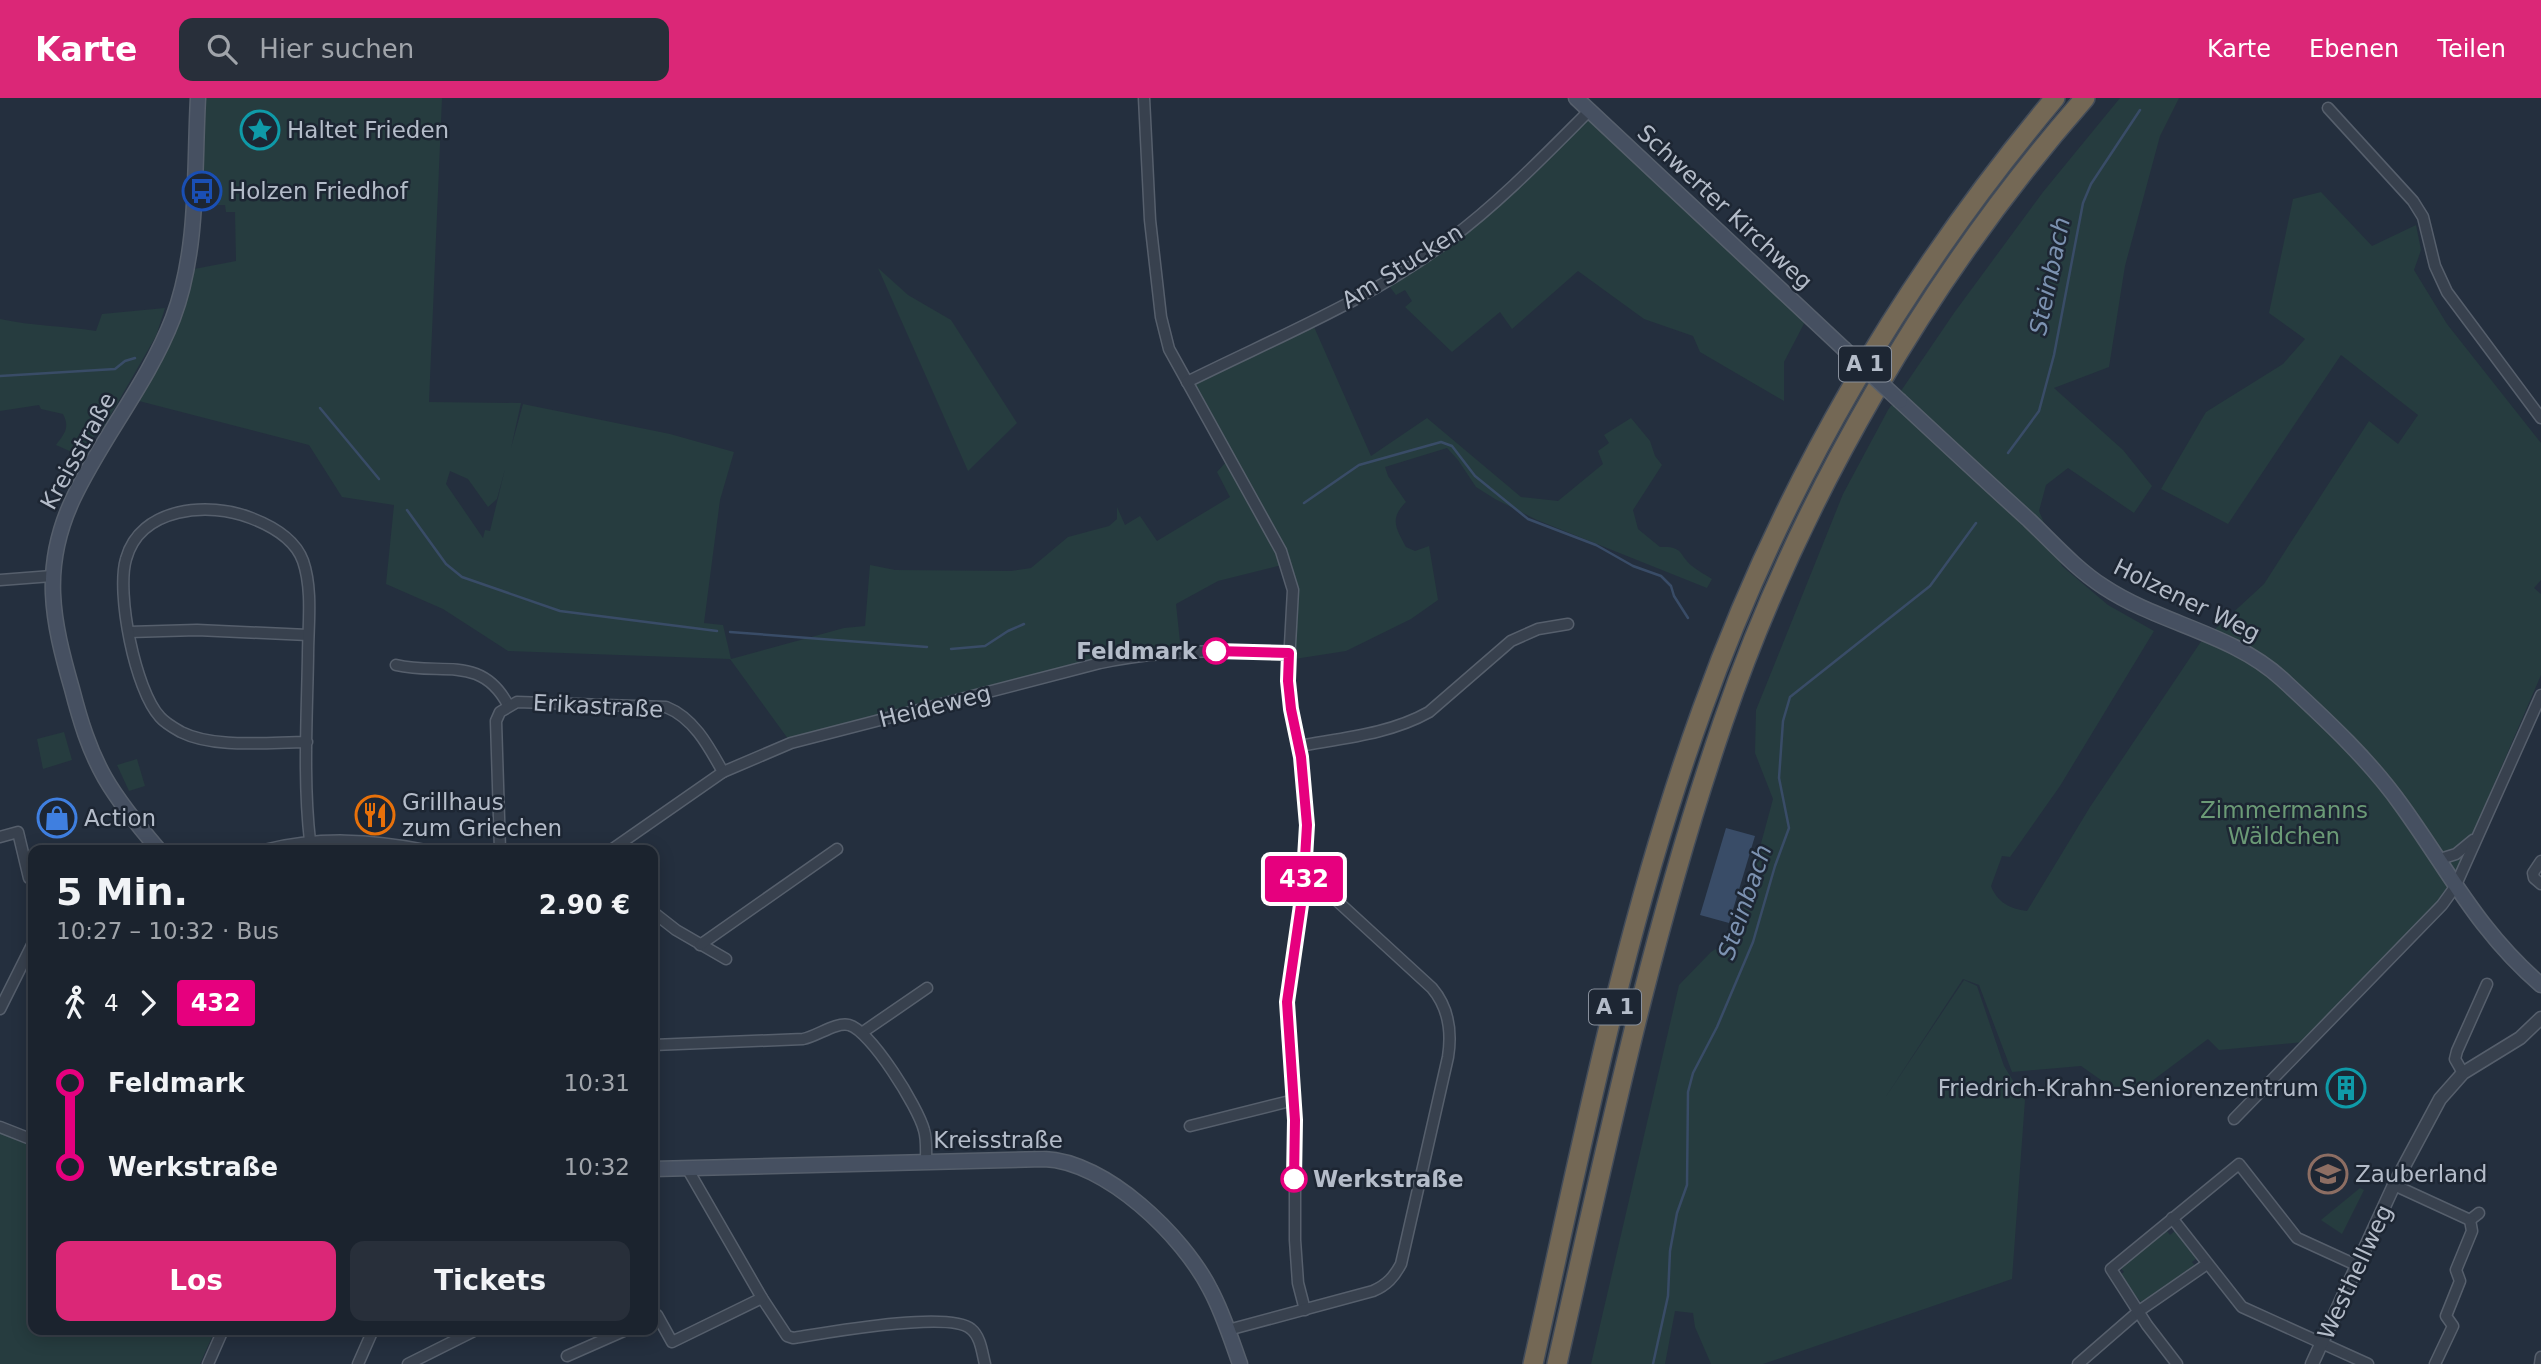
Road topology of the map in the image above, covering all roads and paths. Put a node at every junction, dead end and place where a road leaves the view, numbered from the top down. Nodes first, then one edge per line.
1 (198, 98) edge
2 (1144, 98) edge
3 (1576, 98) edge
4 (2055, 98) edge
5 (2085, 98) edge
6 (2328, 108) dead end
7 (1590, 110) junction
8 (1843, 348) joint
9 (1187, 382) junction
10 (2541, 418) edge
11 (52, 576) junction
12 (0, 580) edge
13 (1568, 624) dead end
14 (129, 632) junction
15 (308, 635) junction
16 (1289, 653) junction
17 (396, 665) dead end
18 (2541, 695) edge
19 (508, 705) junction
20 (307, 742) junction
21 (1299, 747) junction
22 (723, 772) junction
23 (0, 837) edge
24 (2475, 838) junction
25 (310, 841) junction
26 (152, 845) edge
27 (290, 845) edge
28 (395, 845) edge
29 (500, 845) edge
30 (618, 845) edge
31 (837, 849) dead end
32 (2437, 860) junction
33 (2541, 861) edge
34 (28, 874) edge
35 (2541, 884) edge
36 (2455, 887) junction
37 (1303, 891) junction
38 (658, 916) edge
39 (700, 945) junction
40 (28, 953) edge
41 (726, 959) dead end
42 (2487, 984) dead end
43 (2541, 985) edge
44 (927, 988) dead end
45 (0, 1009) edge
46 (2541, 1018) edge
47 (863, 1032) junction
48 (658, 1045) edge
49 (2463, 1073) junction
50 (1294, 1100) junction
51 (2234, 1119) dead end
52 (1190, 1126) dead end
53 (0, 1127) edge
54 (28, 1138) edge
55 (926, 1162) junction
56 (687, 1168) junction
57 (658, 1169) edge
58 (2394, 1185) junction
59 (2172, 1218) junction
60 (2207, 1264) junction
61 (2356, 1265) junction
62 (762, 1298) junction
63 (1305, 1310) junction
64 (2139, 1311) junction
65 (658, 1317) edge
66 (1228, 1330) junction
67 (221, 1335) edge
68 (371, 1335) edge
69 (466, 1335) edge
70 (615, 1335) edge
71 (2322, 1343) junction
72 (567, 1356) dead end
73 (2541, 1357) edge
74 (208, 1364) edge
75 (358, 1364) edge
76 (408, 1364) edge
77 (985, 1364) edge
78 (1240, 1364) edge
79 (1533, 1364) edge
80 (1557, 1364) edge
81 (2078, 1364) edge
82 (2178, 1364) edge
83 (2312, 1364) edge
84 (2368, 1364) edge
85 (2435, 1364) edge
86 (2540, 1364) edge

1 - 11 main road, Kreisstraße
2 - 9 street
3 - 7 main road, Schwerter Kirchweg
4 - 79 highway, A 1
5 - 80 highway, A 1
6 - 10 street
7 - 8 main road, Schwerter Kirchweg
7 - 9 street, Am Stucken
8 - 32 main road, Holzener Weg, bridge
9 - 16 street
11 - 12 street
11 - 26 main road, Kreisstraße
13 - 21 street
14 - 15 street
14 - 15 street
14 - 20 street
15 - 20 street
16 - 21 street
16 - 22 street, Heideweg
17 - 19 street
18 - 24 street
19 - 22 street, Erikastraße
19 - 29 street, Erikastraße
20 - 25 street
21 - 37 street
22 - 30 street, Heideweg
23 - 34 street
24 - 32 street
24 - 36 street
25 - 27 street
25 - 28 street
31 - 39 street
32 - 36 main road, Holzener Weg
33 - 35 street
36 - 43 main road, Holzener Weg
36 - 51 street
37 - 50 street
37 - 63 street
38 - 39 street
39 - 41 street
40 - 45 street
42 - 49 street
44 - 47 street
46 - 49 street, Westhellweg
47 - 48 street
47 - 55 street
49 - 58 street, Westhellweg
50 - 52 street
50 - 63 street
53 - 54 street
55 - 56 main road, Kreisstraße
55 - 66 main road, Kreisstraße
56 - 57 main road, Kreisstraße
56 - 62 street
58 - 61 street, Westhellweg
58 - 85 street
59 - 60 street
59 - 61 street
59 - 64 street
60 - 64 street
60 - 71 street
61 - 71 street, Westhellweg
62 - 65 street
62 - 77 street
63 - 66 street
64 - 81 street
64 - 82 street
66 - 78 main road, Kreisstraße
67 - 74 street
68 - 75 street
69 - 76 street
70 - 72 street
71 - 83 street, Westhellweg
71 - 84 street
73 - 86 street

